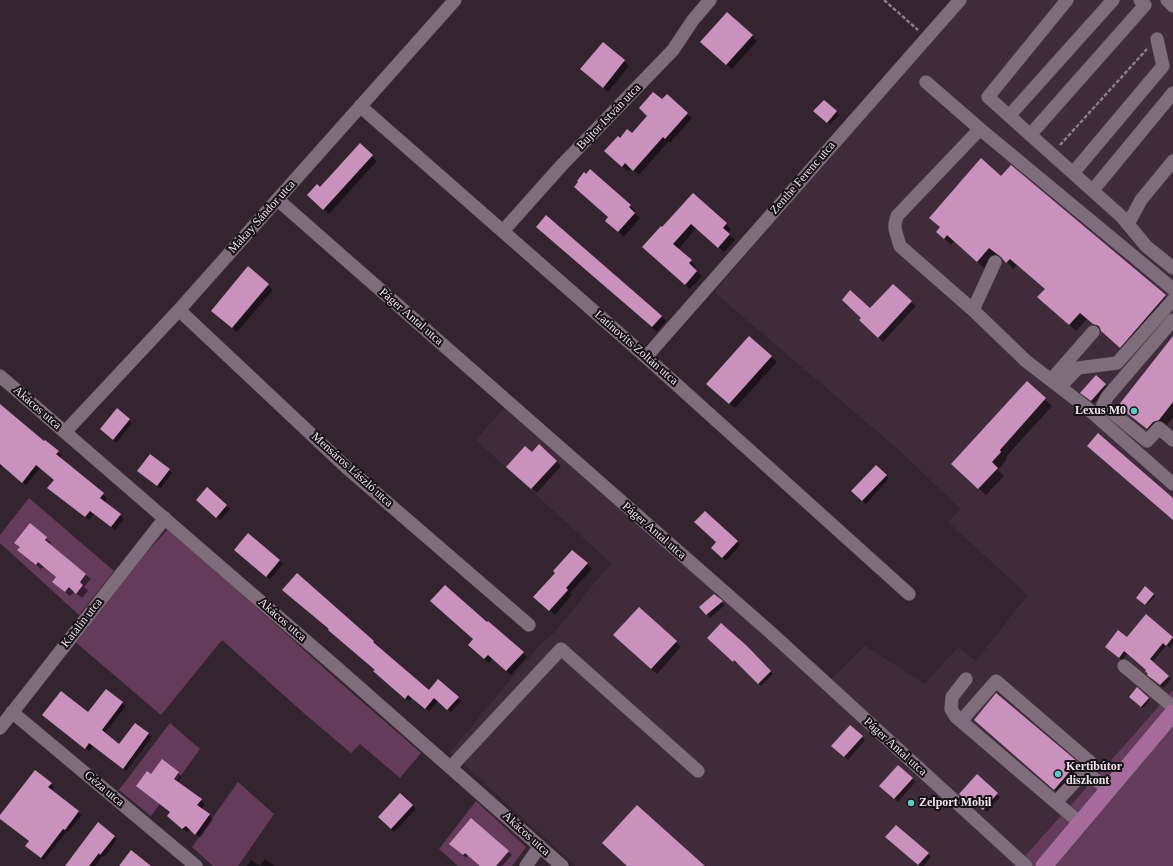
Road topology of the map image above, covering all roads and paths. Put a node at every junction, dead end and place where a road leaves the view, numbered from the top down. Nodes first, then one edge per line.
1 (455, 0) edge
2 (710, 0) edge
3 (884, 0) edge
4 (960, 0) edge
5 (1068, 0) edge
6 (1113, 0) edge
7 (1140, 0) edge
8 (1167, 0) edge
9 (1173, 6) edge
10 (926, 37) junction
11 (1157, 38) joint
12 (1168, 68) edge
13 (926, 82) dead end
14 (1173, 93) edge
15 (360, 106) junction
16 (1009, 116) junction
17 (980, 129) junction
18 (1030, 135) junction
19 (1052, 154) junction
20 (1173, 161) edge
21 (1073, 173) junction
22 (1093, 190) junction
23 (278, 200) junction
24 (1128, 224) junction
25 (503, 231) junction
26 (995, 262) dead end
27 (1173, 268) edge
28 (1173, 289) edge
29 (1173, 300) edge
30 (179, 310) junction
31 (972, 310) junction
32 (1173, 320) edge
33 (1093, 332) dead end
34 (646, 357) junction
35 (0, 376) edge
36 (1056, 383) junction
37 (65, 432) junction
38 (1173, 440) edge
39 (1173, 484) edge
40 (165, 518) junction
41 (909, 594) dead end
42 (529, 625) dead end
43 (1124, 666) dead end
44 (966, 679) dead end
45 (1173, 707) edge
46 (12, 712) junction
47 (1173, 713) edge
48 (961, 721) junction
49 (0, 728) edge
50 (451, 767) junction
51 (1085, 771) junction
52 (698, 772) dead end
53 (1108, 790) junction
54 (1056, 802) junction
55 (1080, 823) junction
56 (540, 846) junction
57 (196, 866) edge
58 (526, 866) edge
59 (562, 866) edge
60 (1026, 866) edge
61 (1044, 866) edge

1 - 15 street, Makay Sándor utca
2 - 25 street, Bujtor István utca
3 - 10 path
4 - 10 street, Zenthe Ferenc utca
5 - 16 street
6 - 16 street
7 - 18 street
8 - 9 street
10 - 34 street, Zenthe Ferenc utca
11 - 12 street
11 - 19 path
12 - 21 street
13 - 17 street
14 - 22 street
15 - 23 street, Makay Sándor utca
15 - 25 street, Latinovits Zoltán utca
16 - 18 street
17 - 28 street
17 - 31 street
18 - 19 street
19 - 21 street
20 - 24 street
21 - 22 street
22 - 24 street
23 - 30 street, Makay Sándor utca
23 - 60 street, Páger Antal utca
24 - 27 street
25 - 34 street, Latinovits Zoltán utca
26 - 31 street
29 - 36 street
30 - 37 street, Makay Sándor utca
30 - 42 street, Mensáros László utca
31 - 36 street
32 - 38 street
33 - 36 street
34 - 41 street, Latinovits Zoltán utca
35 - 37 street, Akácos utca
36 - 39 street
37 - 40 street, Akácos utca
40 - 46 street, Katalin utca
40 - 50 street, Akácos utca
43 - 45 street
44 - 48 street
46 - 49 street, Katalin utca
46 - 57 street, Géza utca
47 - 53 main road
48 - 51 street
48 - 54 street
50 - 52 street
50 - 56 street, Akácos utca
51 - 53 street
51 - 54 street
53 - 55 main road
54 - 55 street
55 - 61 main road
56 - 58 street
56 - 59 street, Akácos utca

